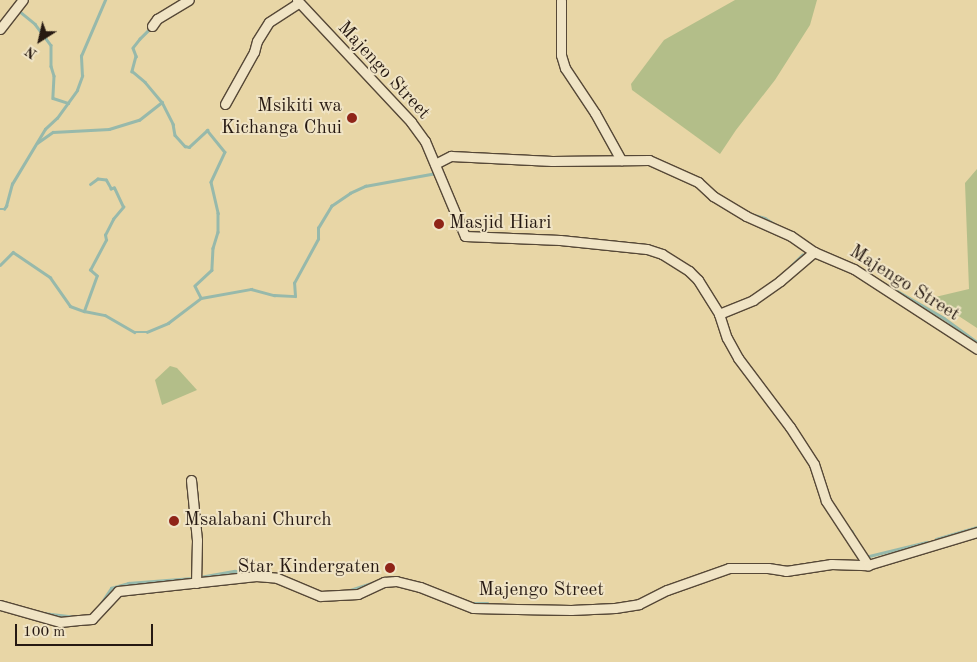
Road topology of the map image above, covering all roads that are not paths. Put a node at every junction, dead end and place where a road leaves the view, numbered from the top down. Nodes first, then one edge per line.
1 (23, 0) edge
2 (189, 0) edge
3 (561, 0) edge
4 (297, 1) edge
5 (152, 26) dead end
6 (0, 29) edge
7 (225, 104) dead end
8 (621, 160) junction
9 (435, 164) junction
10 (814, 252) junction
11 (718, 314) junction
12 (977, 349) edge
13 (191, 480) dead end
14 (977, 532) edge
15 (868, 565) junction
16 (196, 584) junction
17 (0, 605) edge

1 - 6 street
2 - 5 street
3 - 8 street
4 - 7 street
4 - 9 street, Majengo Street
8 - 9 street, Majengo Street
8 - 10 street, Majengo Street
9 - 11 street, Majengo Street
10 - 11 street
10 - 12 street, Majengo Street
11 - 15 street
13 - 16 street
14 - 15 street, Majengo Street
15 - 16 street, Majengo Street
16 - 17 street, Majengo Street

